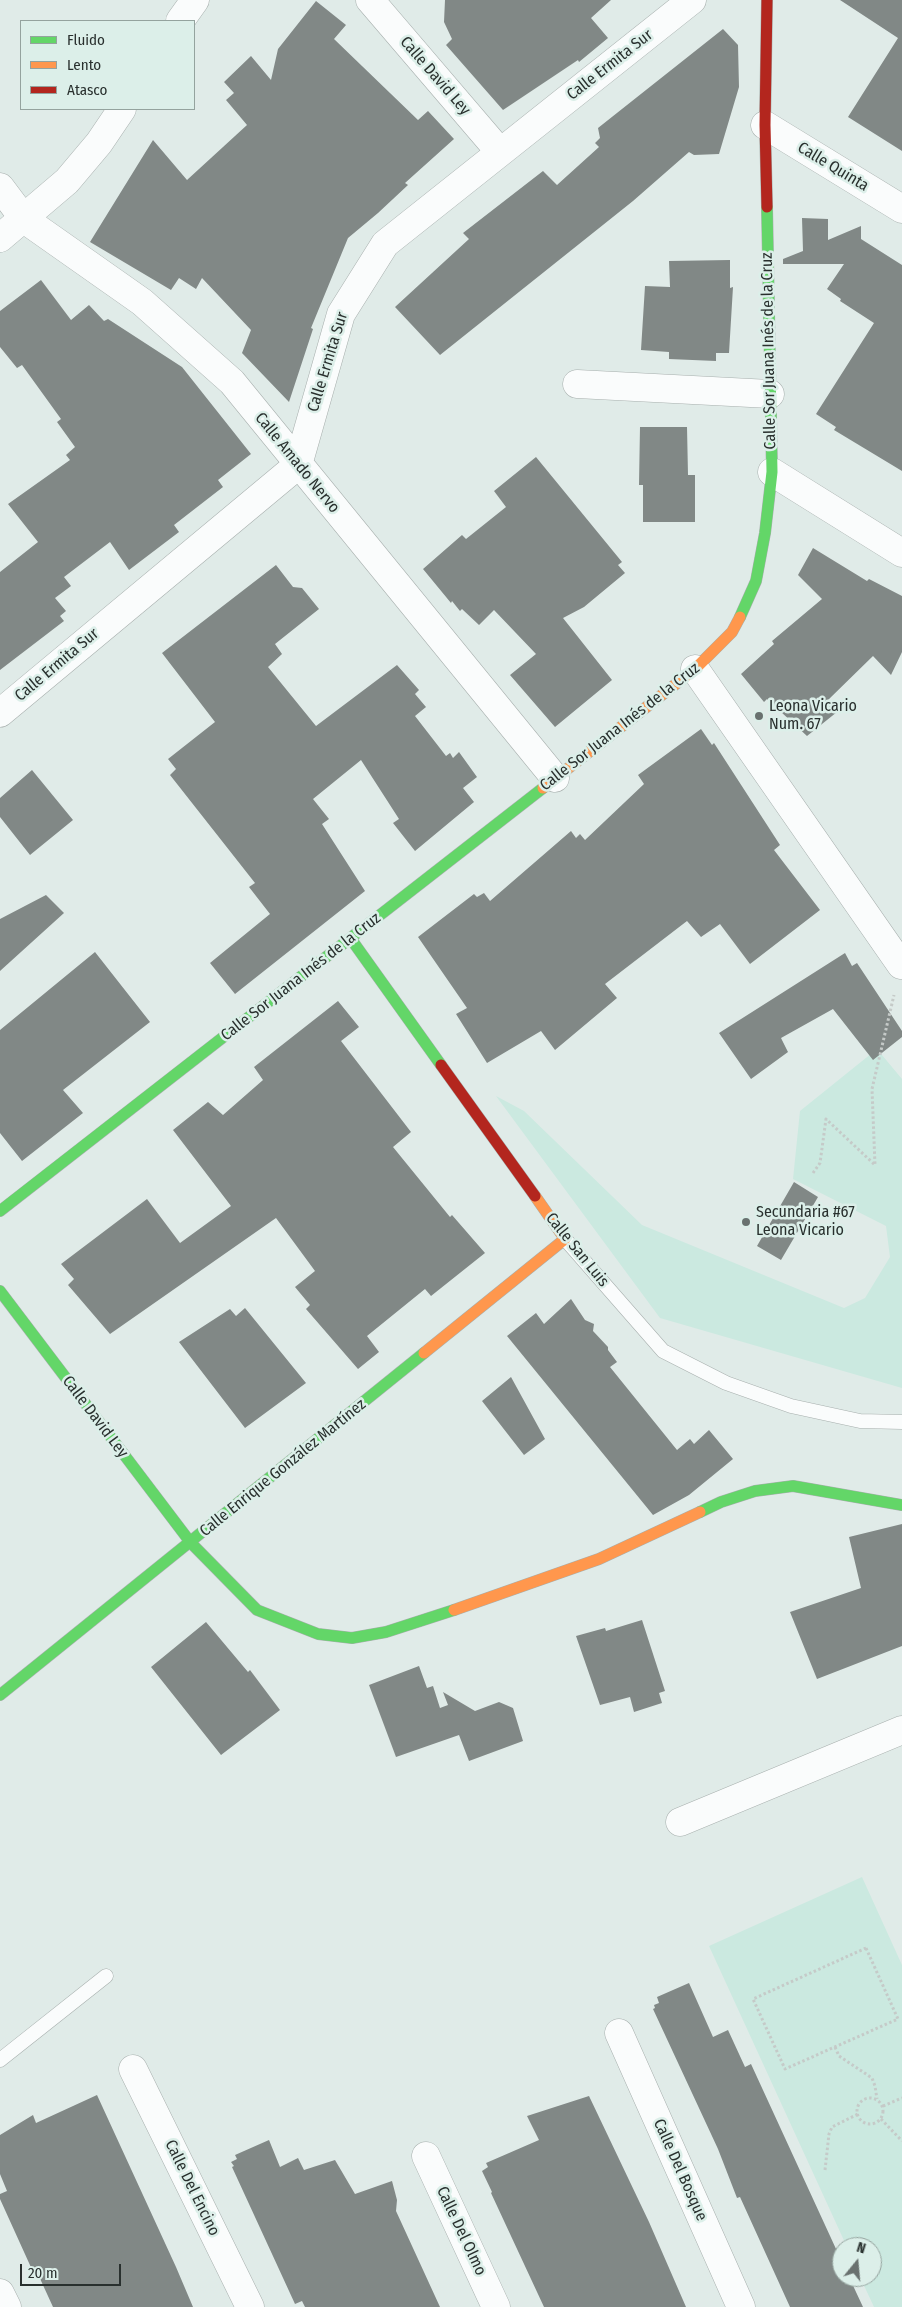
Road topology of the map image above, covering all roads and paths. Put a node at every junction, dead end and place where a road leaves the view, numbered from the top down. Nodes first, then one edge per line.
1 (195, 0) edge
2 (370, 0) edge
3 (692, 0) edge
4 (767, 0) edge
5 (181, 20) edge
6 (121, 110) edge
7 (765, 125) junction
8 (500, 152) junction
9 (0, 187) edge
10 (902, 209) edge
11 (24, 218) junction
12 (0, 238) edge
13 (578, 384) dead end
14 (770, 394) junction
15 (298, 465) junction
16 (772, 472) junction
17 (902, 553) edge
18 (695, 669) junction
19 (0, 713) edge
20 (555, 778) junction
21 (351, 939) junction
22 (901, 965) edge
23 (813, 1173) dead end
24 (0, 1211) edge
25 (564, 1239) junction
26 (0, 1291) edge
27 (902, 1422) edge
28 (902, 1505) edge
29 (191, 1543) junction
30 (0, 1695) edge
31 (902, 1730) edge
32 (680, 1822) dead end
33 (106, 1976) dead end
34 (619, 2033) dead end
35 (835, 2047) junction
36 (0, 2060) edge
37 (133, 2069) dead end
38 (902, 2098) edge
39 (877, 2099) junction
40 (883, 2106) junction
41 (858, 2114) junction
42 (881, 2119) junction
43 (902, 2141) edge
44 (426, 2156) dead end
45 (825, 2170) dead end
46 (0, 2292) edge
47 (7, 2307) edge
48 (250, 2307) edge
49 (496, 2307) edge
50 (741, 2307) edge

1 - 5 street
2 - 8 street, Calle David Ley
3 - 8 street, Calle Ermita Sur
4 - 7 street, Calle Sor Juana Inés de la Cruz
6 - 11 street
7 - 10 street, Calle Quinta
7 - 14 street, Calle Sor Juana Inés de la Cruz
8 - 15 street, Calle Ermita Sur
9 - 11 street, Calle Amado Nervo
11 - 12 street
11 - 15 street, Calle Amado Nervo
13 - 14 street
14 - 16 street, Calle Sor Juana Inés de la Cruz
15 - 19 street, Calle Ermita Sur
15 - 20 street, Calle Amado Nervo
16 - 17 street
16 - 18 street, Calle Sor Juana Inés de la Cruz
18 - 20 street, Calle Sor Juana Inés de la Cruz
18 - 22 street
20 - 21 street, Calle Sor Juana Inés de la Cruz
21 - 24 street, Calle Sor Juana Inés de la Cruz
21 - 25 street, Calle San Luis
22 - 23 path
25 - 27 lane, Calle San Luis
25 - 29 street, Calle Enrique González Martínez
26 - 29 street, Calle David Ley
28 - 29 street, Calle David Ley
29 - 30 street, Calle Enrique González Martínez
31 - 32 street
33 - 36 lane
34 - 50 street, Calle Del Bosque
35 - 35 path
35 - 39 path
37 - 48 street, Calle Del Encino
38 - 40 path
39 - 40 path
39 - 41 path
40 - 42 path
41 - 42 path
41 - 45 path
42 - 43 path
44 - 49 street, Calle Del Olmo
46 - 47 street

